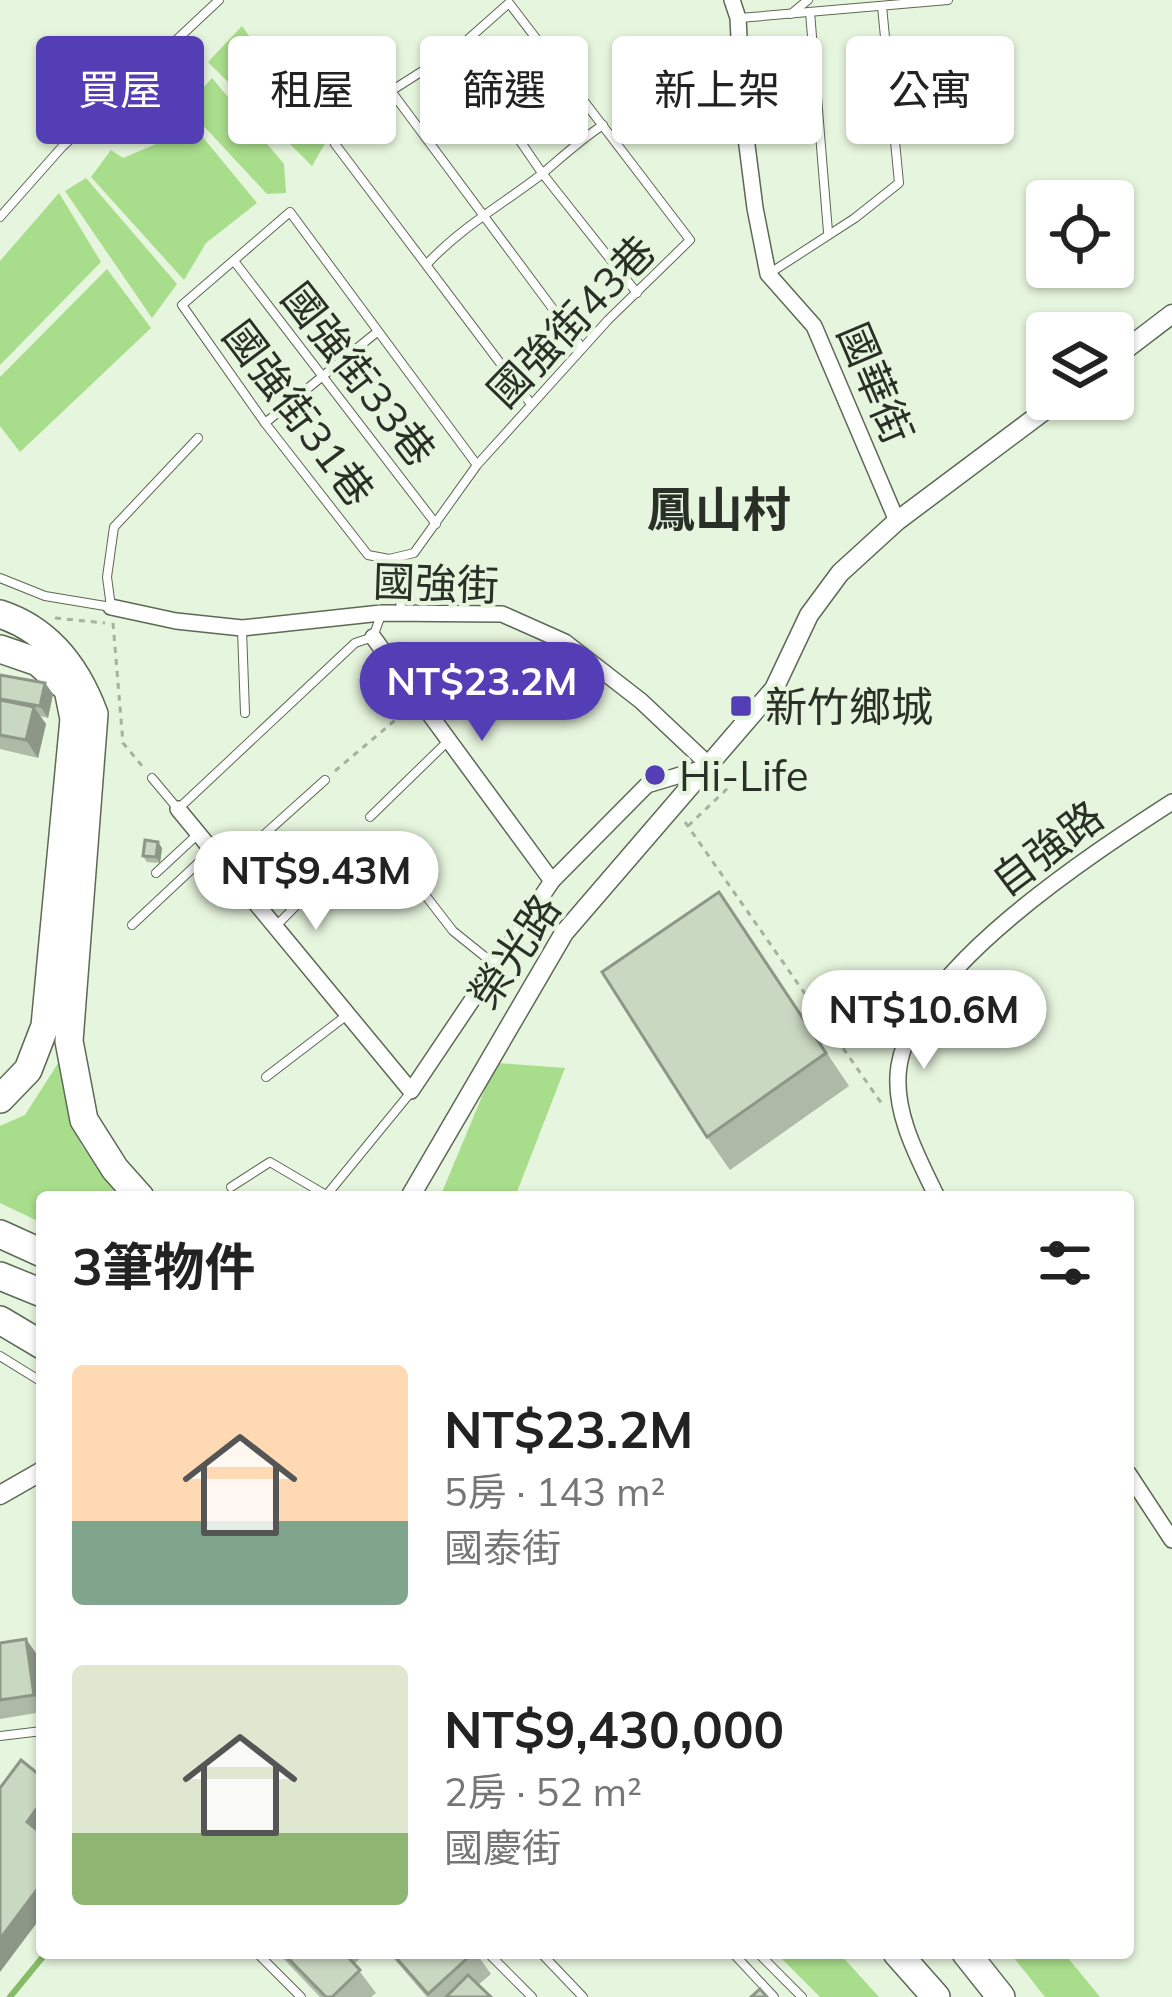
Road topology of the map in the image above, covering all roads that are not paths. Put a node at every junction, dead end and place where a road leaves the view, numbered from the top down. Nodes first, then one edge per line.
1 (220, 0) edge
2 (732, 0) edge
3 (808, 0) edge
4 (948, 0) edge
5 (206, 4) edge
6 (882, 6) junction
7 (810, 12) junction
8 (791, 14) junction
9 (738, 18) junction
10 (472, 36) edge
11 (534, 36) edge
12 (396, 98) edge
13 (588, 107) edge
14 (602, 125) junction
15 (336, 144) edge
16 (522, 144) edge
17 (542, 173) junction
18 (486, 216) junction
19 (0, 217) edge
20 (828, 233) junction
21 (234, 261) junction
22 (427, 263) junction
23 (768, 274) junction
24 (637, 292) junction
25 (1172, 314) edge
26 (377, 332) junction
27 (1134, 343) edge
28 (582, 348) junction
29 (323, 378) junction
30 (531, 404) junction
31 (1032, 420) edge
32 (265, 423) junction
33 (198, 438) dead end
34 (477, 464) junction
35 (897, 521) junction
36 (436, 524) junction
37 (389, 560) junction
38 (0, 578) edge
39 (381, 613) junction
40 (402, 613) junction
41 (0, 614) edge
42 (112, 616) junction
43 (242, 628) junction
44 (373, 637) junction
45 (0, 649) edge
46 (245, 713) dead end
47 (448, 741) junction
48 (710, 766) junction
49 (152, 778) road end
50 (325, 780) road end
51 (1172, 802) edge
52 (178, 809) junction
53 (370, 818) dead end
54 (198, 834) junction
55 (354, 847) dead end
56 (211, 851) junction
57 (228, 868) junction
58 (156, 872) dead end
59 (552, 881) junction
60 (419, 887) dead end
61 (132, 925) dead end
62 (277, 925) junction
63 (495, 964) junction
64 (348, 1014) junction
65 (266, 1077) dead end
66 (411, 1090) junction
67 (0, 1099) edge
68 (230, 1187) dead end
69 (135, 1191) edge
70 (317, 1191) edge
71 (329, 1191) edge
72 (414, 1191) edge
73 (934, 1191) edge
74 (0, 1234) edge
75 (36, 1250) edge
76 (0, 1276) edge
77 (36, 1291) edge
78 (0, 1320) edge
79 (36, 1341) edge
80 (0, 1356) edge
81 (36, 1378) edge
82 (36, 1474) edge
83 (1134, 1482) edge
84 (0, 1495) edge
85 (1172, 1540) edge
86 (36, 1732) edge
87 (3, 1739) edge
88 (263, 1959) edge
89 (494, 1959) edge
90 (547, 1959) edge
91 (739, 1959) edge
92 (764, 1959) edge
93 (902, 1959) edge
94 (971, 1959) edge
95 (302, 1997) edge
96 (532, 1997) edge
97 (583, 1997) edge
98 (774, 1997) edge
99 (802, 1997) edge
100 (936, 1997) edge
101 (1001, 1997) edge

1 - 5 lane
2 - 9 street
3 - 8 lane
4 - 6 lane
5 - 19 lane
6 - 7 lane
6 - 20 lane
7 - 8 lane
7 - 20 lane
8 - 9 lane
9 - 23 street
10 - 11 lane, 國強街43巷
12 - 18 lane
13 - 14 lane, 國強街43巷
14 - 17 lane
14 - 24 lane, 國強街43巷
15 - 22 lane, 國強街43巷
16 - 17 lane
17 - 18 lane
17 - 24 lane
18 - 22 lane
18 - 28 lane
20 - 23 lane
21 - 26 lane, 國強街31巷
21 - 29 lane, 國強街33巷
21 - 32 lane, 國強街31巷
22 - 30 lane
23 - 35 street, 國華街
24 - 28 lane, 國強街43巷
25 - 27 street
26 - 29 lane
26 - 34 lane
28 - 30 lane, 國強街43巷
29 - 32 lane
29 - 36 lane, 國強街33巷
30 - 34 lane, 國強街43巷
31 - 35 street, 榮光路
32 - 37 lane, 國強街31巷
33 - 42 lane
34 - 36 lane, 國強街43巷
35 - 48 street, 榮光路
36 - 37 lane, 國強街43巷
37 - 40 lane
38 - 42 lane
39 - 40 street, 國強街
39 - 43 street, 國強街
39 - 44 lane
40 - 48 street, 國強街
41 - 69 highway
42 - 43 street, 國強街
43 - 46 lane
44 - 47 street
44 - 52 lane
45 - 67 highway
47 - 53 lane
47 - 59 street
48 - 59 street, 榮光路
48 - 72 street, 榮光路
49 - 52 lane
50 - 57 lane
51 - 73 street, 自強路
52 - 54 street
54 - 56 street
54 - 58 lane
55 - 62 lane
56 - 57 street
56 - 61 lane
57 - 62 street
59 - 63 street, 榮光路
60 - 63 lane
62 - 64 street
63 - 66 street, 榮光路
64 - 65 lane
64 - 66 street
66 - 71 lane
68 - 70 lane
74 - 75 highway
76 - 77 highway
78 - 79 highway
80 - 81 lane
82 - 84 street
83 - 85 street
86 - 87 lane
88 - 95 lane
89 - 96 lane
90 - 97 lane
91 - 98 lane
92 - 99 lane
93 - 100 highway
94 - 101 highway

